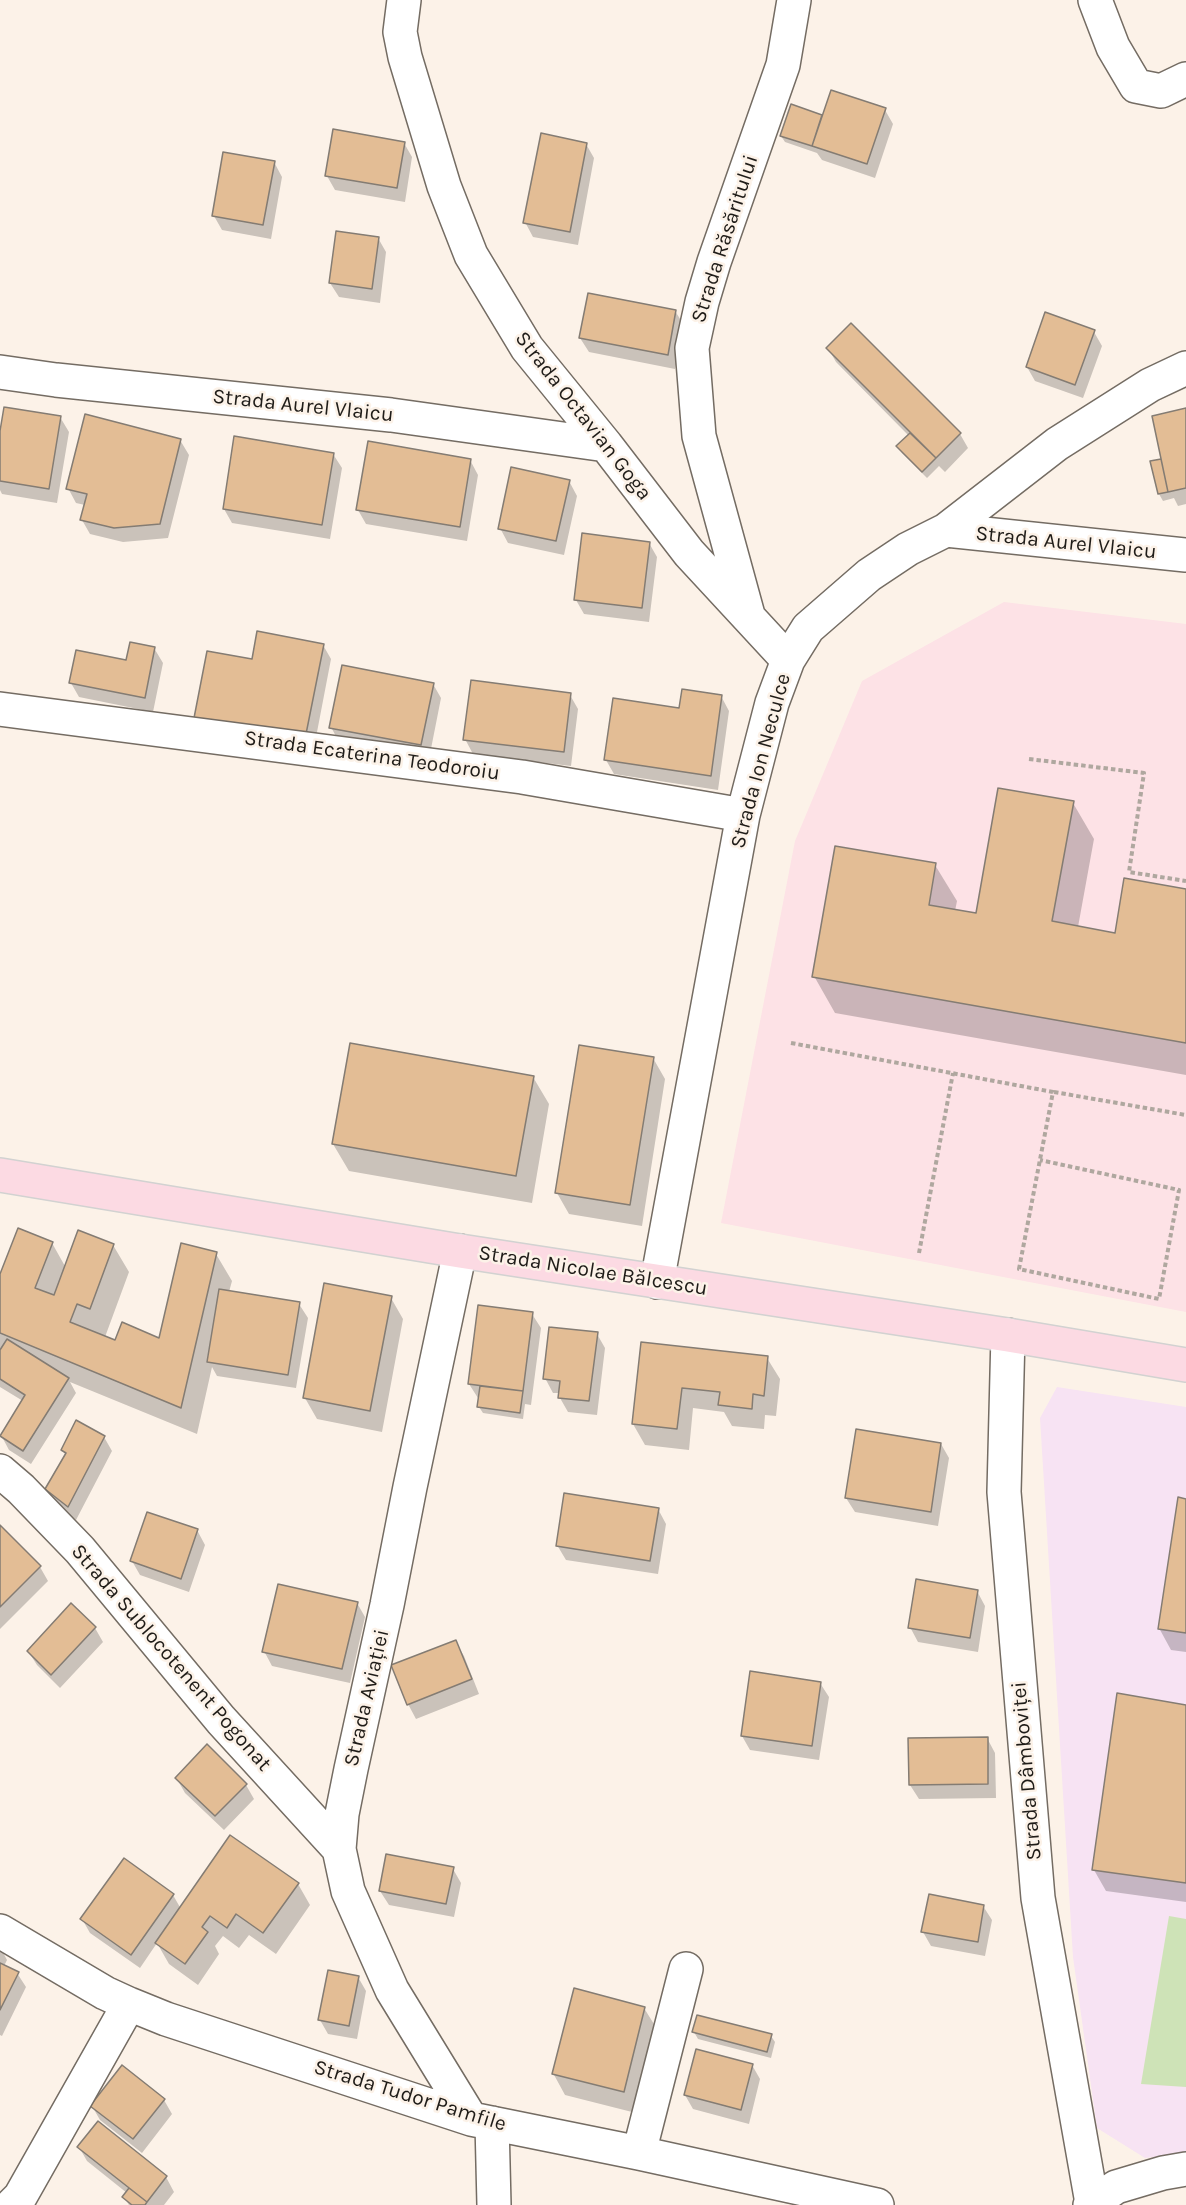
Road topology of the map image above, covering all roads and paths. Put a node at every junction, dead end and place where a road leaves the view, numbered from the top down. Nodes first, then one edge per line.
1 (794, 0) edge
2 (1095, 0) edge
3 (397, 3) edge
4 (1186, 79) edge
5 (1186, 368) edge
6 (0, 372) edge
7 (606, 445) junction
8 (946, 530) junction
9 (1186, 555) edge
10 (749, 619) junction
11 (788, 660) junction
12 (0, 709) edge
13 (1029, 759) dead end
14 (743, 815) junction
15 (1186, 881) edge
16 (791, 1043) dead end
17 (953, 1073) junction
18 (1053, 1092) junction
19 (1186, 1114) edge
20 (1040, 1160) junction
21 (0, 1174) edge
22 (460, 1251) junction
23 (919, 1253) dead end
24 (657, 1282) junction
25 (1008, 1335) junction
26 (1186, 1365) edge
27 (0, 1471) edge
28 (339, 1849) junction
29 (0, 1931) edge
30 (686, 1969) dead end
31 (129, 2004) junction
32 (482, 2121) junction
33 (639, 2152) junction
34 (1186, 2169) edge
35 (1091, 2204) edge
36 (12, 2205) edge
37 (494, 2205) edge
38 (878, 2205) edge

1 - 10 street, Strada Răsăritului
2 - 4 street
3 - 7 street, Strada Octavian Goga
5 - 8 street, Strada Ion Neculce
6 - 7 street, Strada Aurel Vlaicu
7 - 10 street, Strada Octavian Goga
8 - 9 street, Strada Aurel Vlaicu
8 - 11 street, Strada Ion Neculce
10 - 11 street, Strada Octavian Goga
11 - 14 street, Strada Ion Neculce
12 - 14 street, Strada Ecaterina Teodoroiu
13 - 15 path
14 - 24 street, Strada Ion Neculce
16 - 17 path
17 - 18 path
17 - 23 path
18 - 19 path
18 - 20 path
20 - 20 path
21 - 22 main road, Strada Nicolae Bălcescu
22 - 24 main road, Strada Nicolae Bălcescu
22 - 28 street, Strada Aviației
24 - 25 main road, Strada Nicolae Bălcescu
25 - 26 main road, Strada Nicolae Bălcescu
25 - 35 street, Strada Dâmboviței
27 - 28 street, Strada Sublocotenent Pogonat
28 - 32 street, Strada Aviației
29 - 31 street, Strada Tudor Pamfile
30 - 33 street
31 - 32 street, Strada Tudor Pamfile
31 - 36 street
32 - 33 street, Strada Tudor Pamfile
32 - 37 street
33 - 38 street, Strada Tudor Pamfile
34 - 35 street

